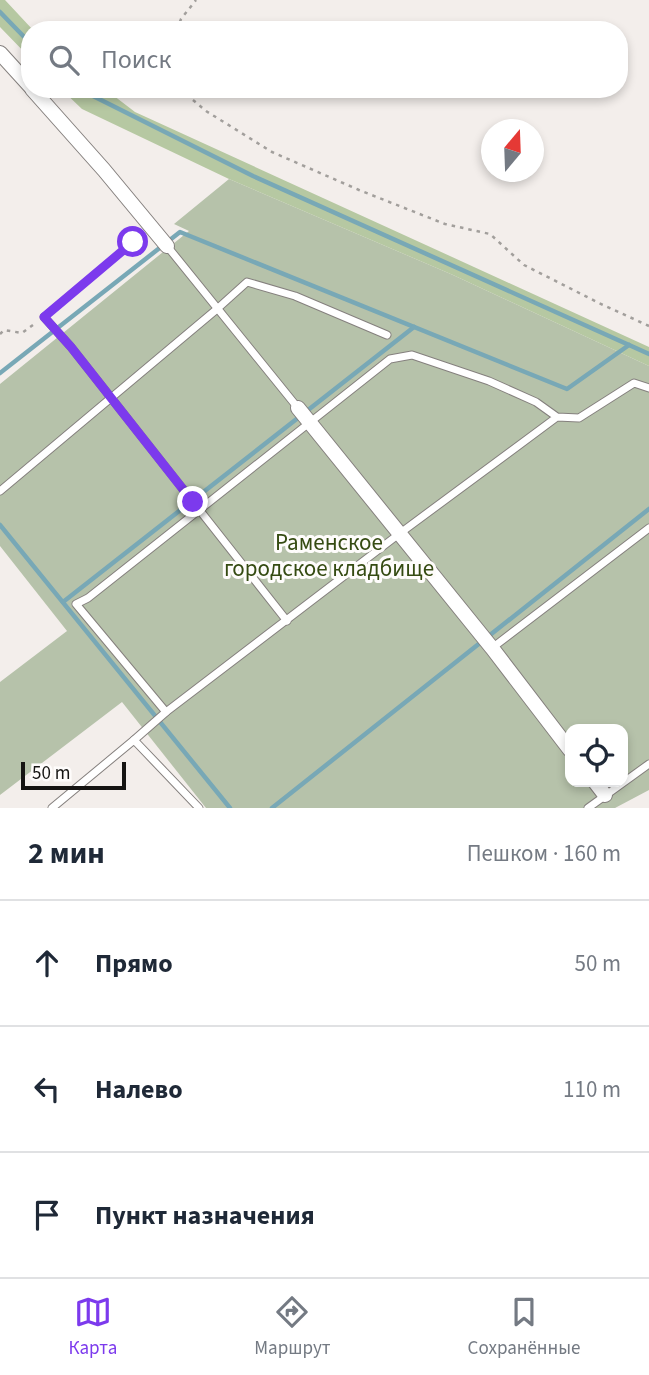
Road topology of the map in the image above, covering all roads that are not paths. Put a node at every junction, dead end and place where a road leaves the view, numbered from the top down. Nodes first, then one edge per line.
1 (0, 53) edge
2 (21, 77) edge
3 (40, 98) edge
4 (160, 237) joint
5 (217, 309) junction
6 (44, 317) road end
7 (387, 335) dead end
8 (649, 388) edge
9 (111, 398) junction
10 (305, 416) junction
11 (557, 417) junction
12 (0, 491) edge
13 (199, 509) junction
14 (649, 528) edge
15 (399, 534) junction
16 (287, 621) junction
17 (492, 648) junction
18 (166, 712) junction
19 (134, 740) junction
20 (565, 743) edge
21 (649, 764) edge
22 (599, 787) edge
23 (605, 795) junction
24 (52, 808) edge
25 (199, 808) edge
26 (587, 808) edge

1 - 2 street
3 - 4 street
4 - 5 lane
5 - 7 lane
5 - 9 lane
5 - 10 lane
6 - 9 lane
8 - 11 lane
9 - 12 lane
9 - 13 lane
10 - 11 lane
10 - 13 lane
10 - 15 street
11 - 15 lane
13 - 16 lane
13 - 18 lane
14 - 17 lane
15 - 16 lane
15 - 17 street
16 - 18 lane
17 - 20 street
18 - 19 lane
19 - 24 lane
19 - 25 lane
21 - 23 lane
22 - 23 street
23 - 26 lane

